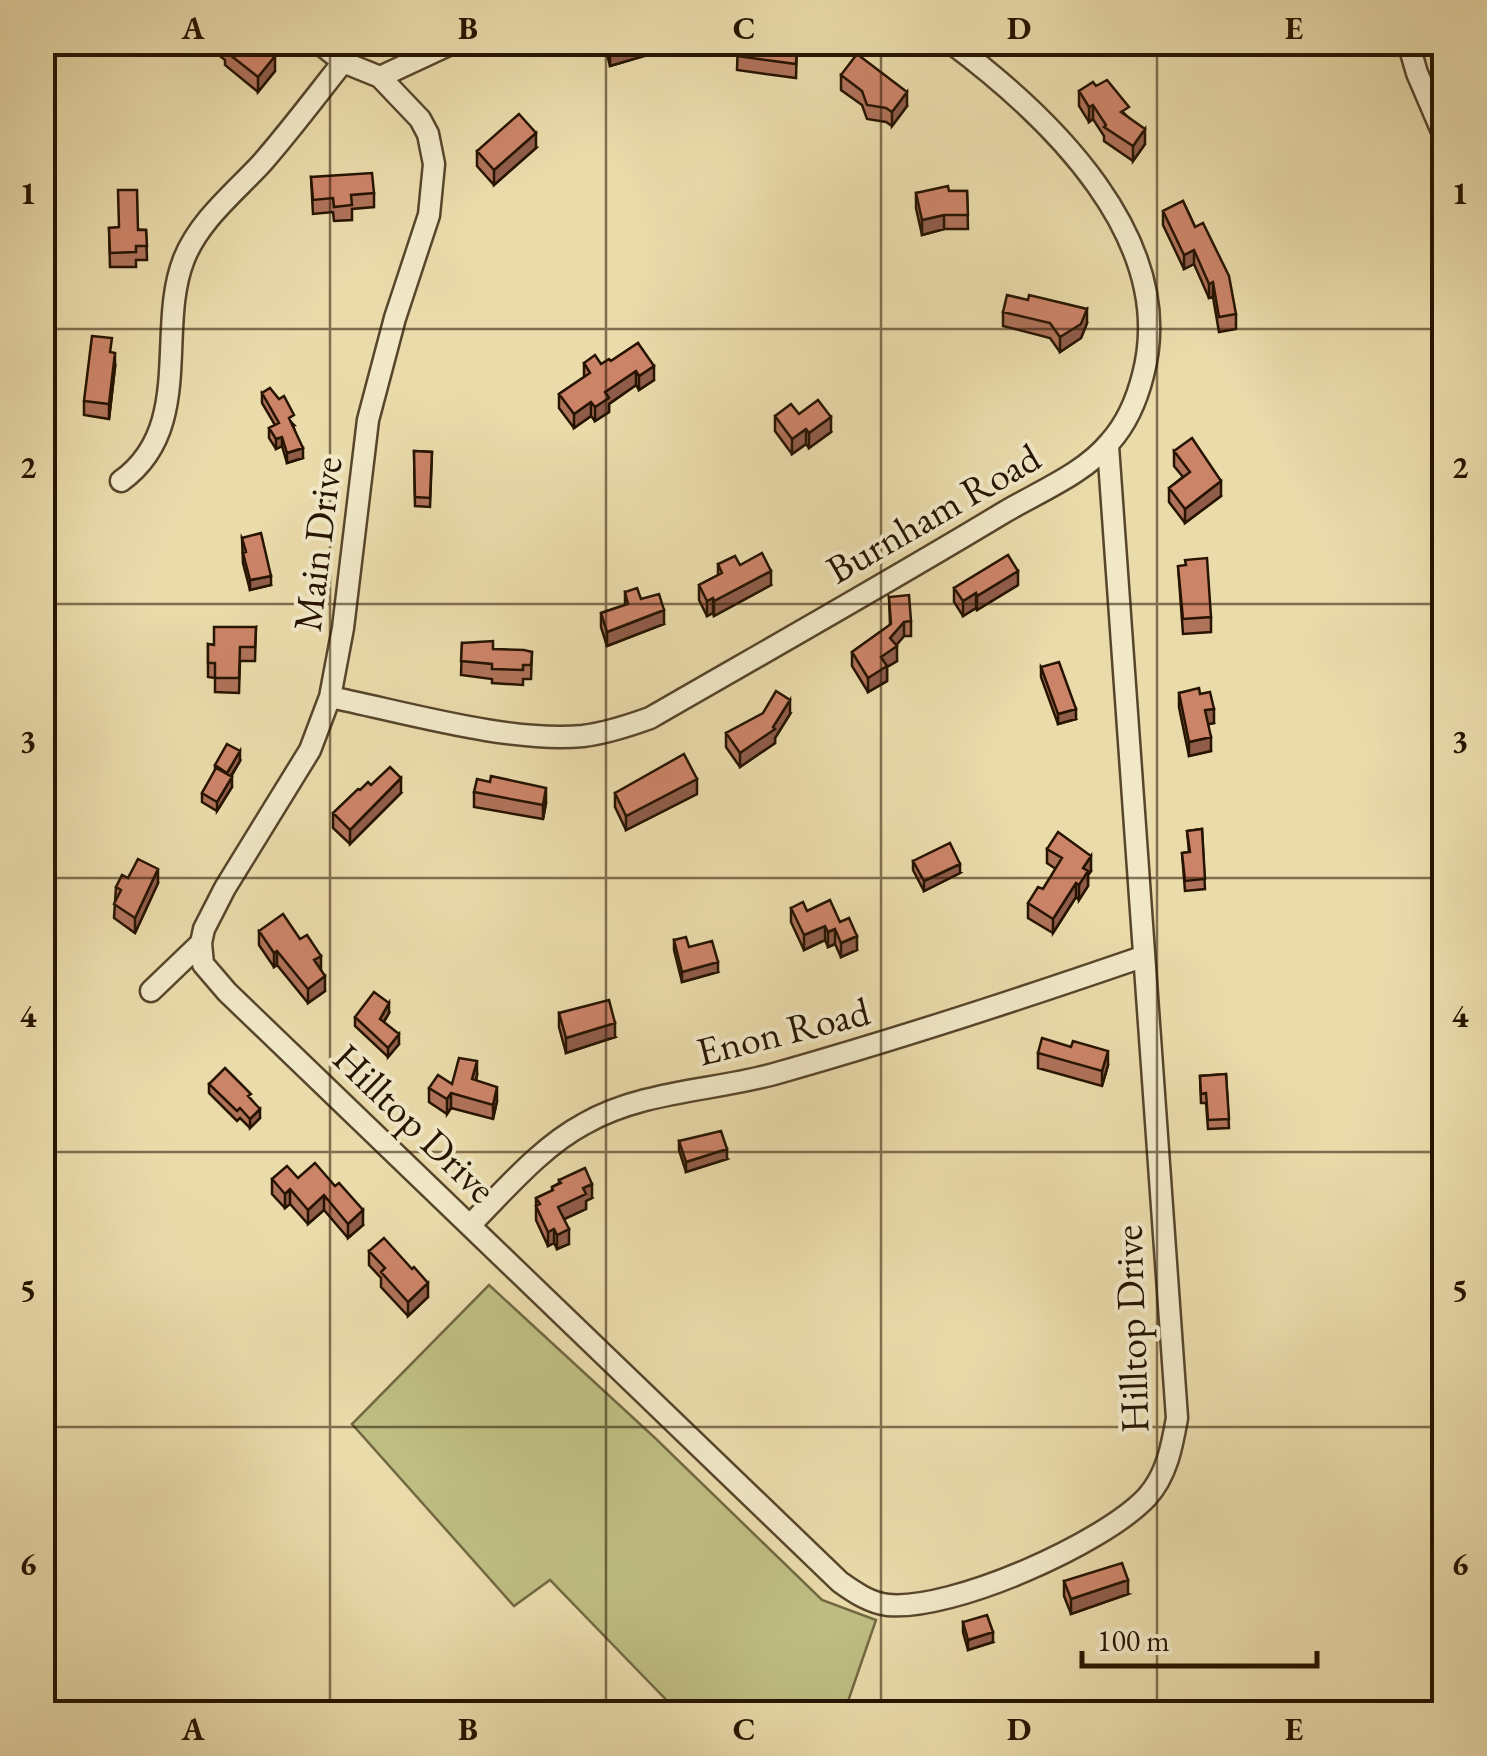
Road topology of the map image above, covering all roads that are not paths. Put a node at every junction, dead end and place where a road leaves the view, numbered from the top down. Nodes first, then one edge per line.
1 (318, 42) edge
2 (455, 42) edge
3 (950, 42) edge
4 (1408, 42) edge
5 (343, 62) junction
6 (380, 77) junction
7 (1444, 136) edge
8 (1108, 446) junction
9 (121, 481) dead end
10 (330, 697) junction
11 (201, 943) junction
12 (1142, 957) junction
13 (151, 992) dead end
14 (471, 1224) junction

1 - 5 street
2 - 6 street
3 - 8 street, Burnham Road
4 - 7 street
5 - 6 street
5 - 9 street
6 - 10 street, Main Drive
8 - 10 street, Burnham Road
8 - 12 street, Hilltop Drive
10 - 11 street, Main Drive
11 - 13 street, Main Drive
11 - 14 street, Hilltop Drive
12 - 14 street, Enon Road
12 - 14 street, Hilltop Drive

